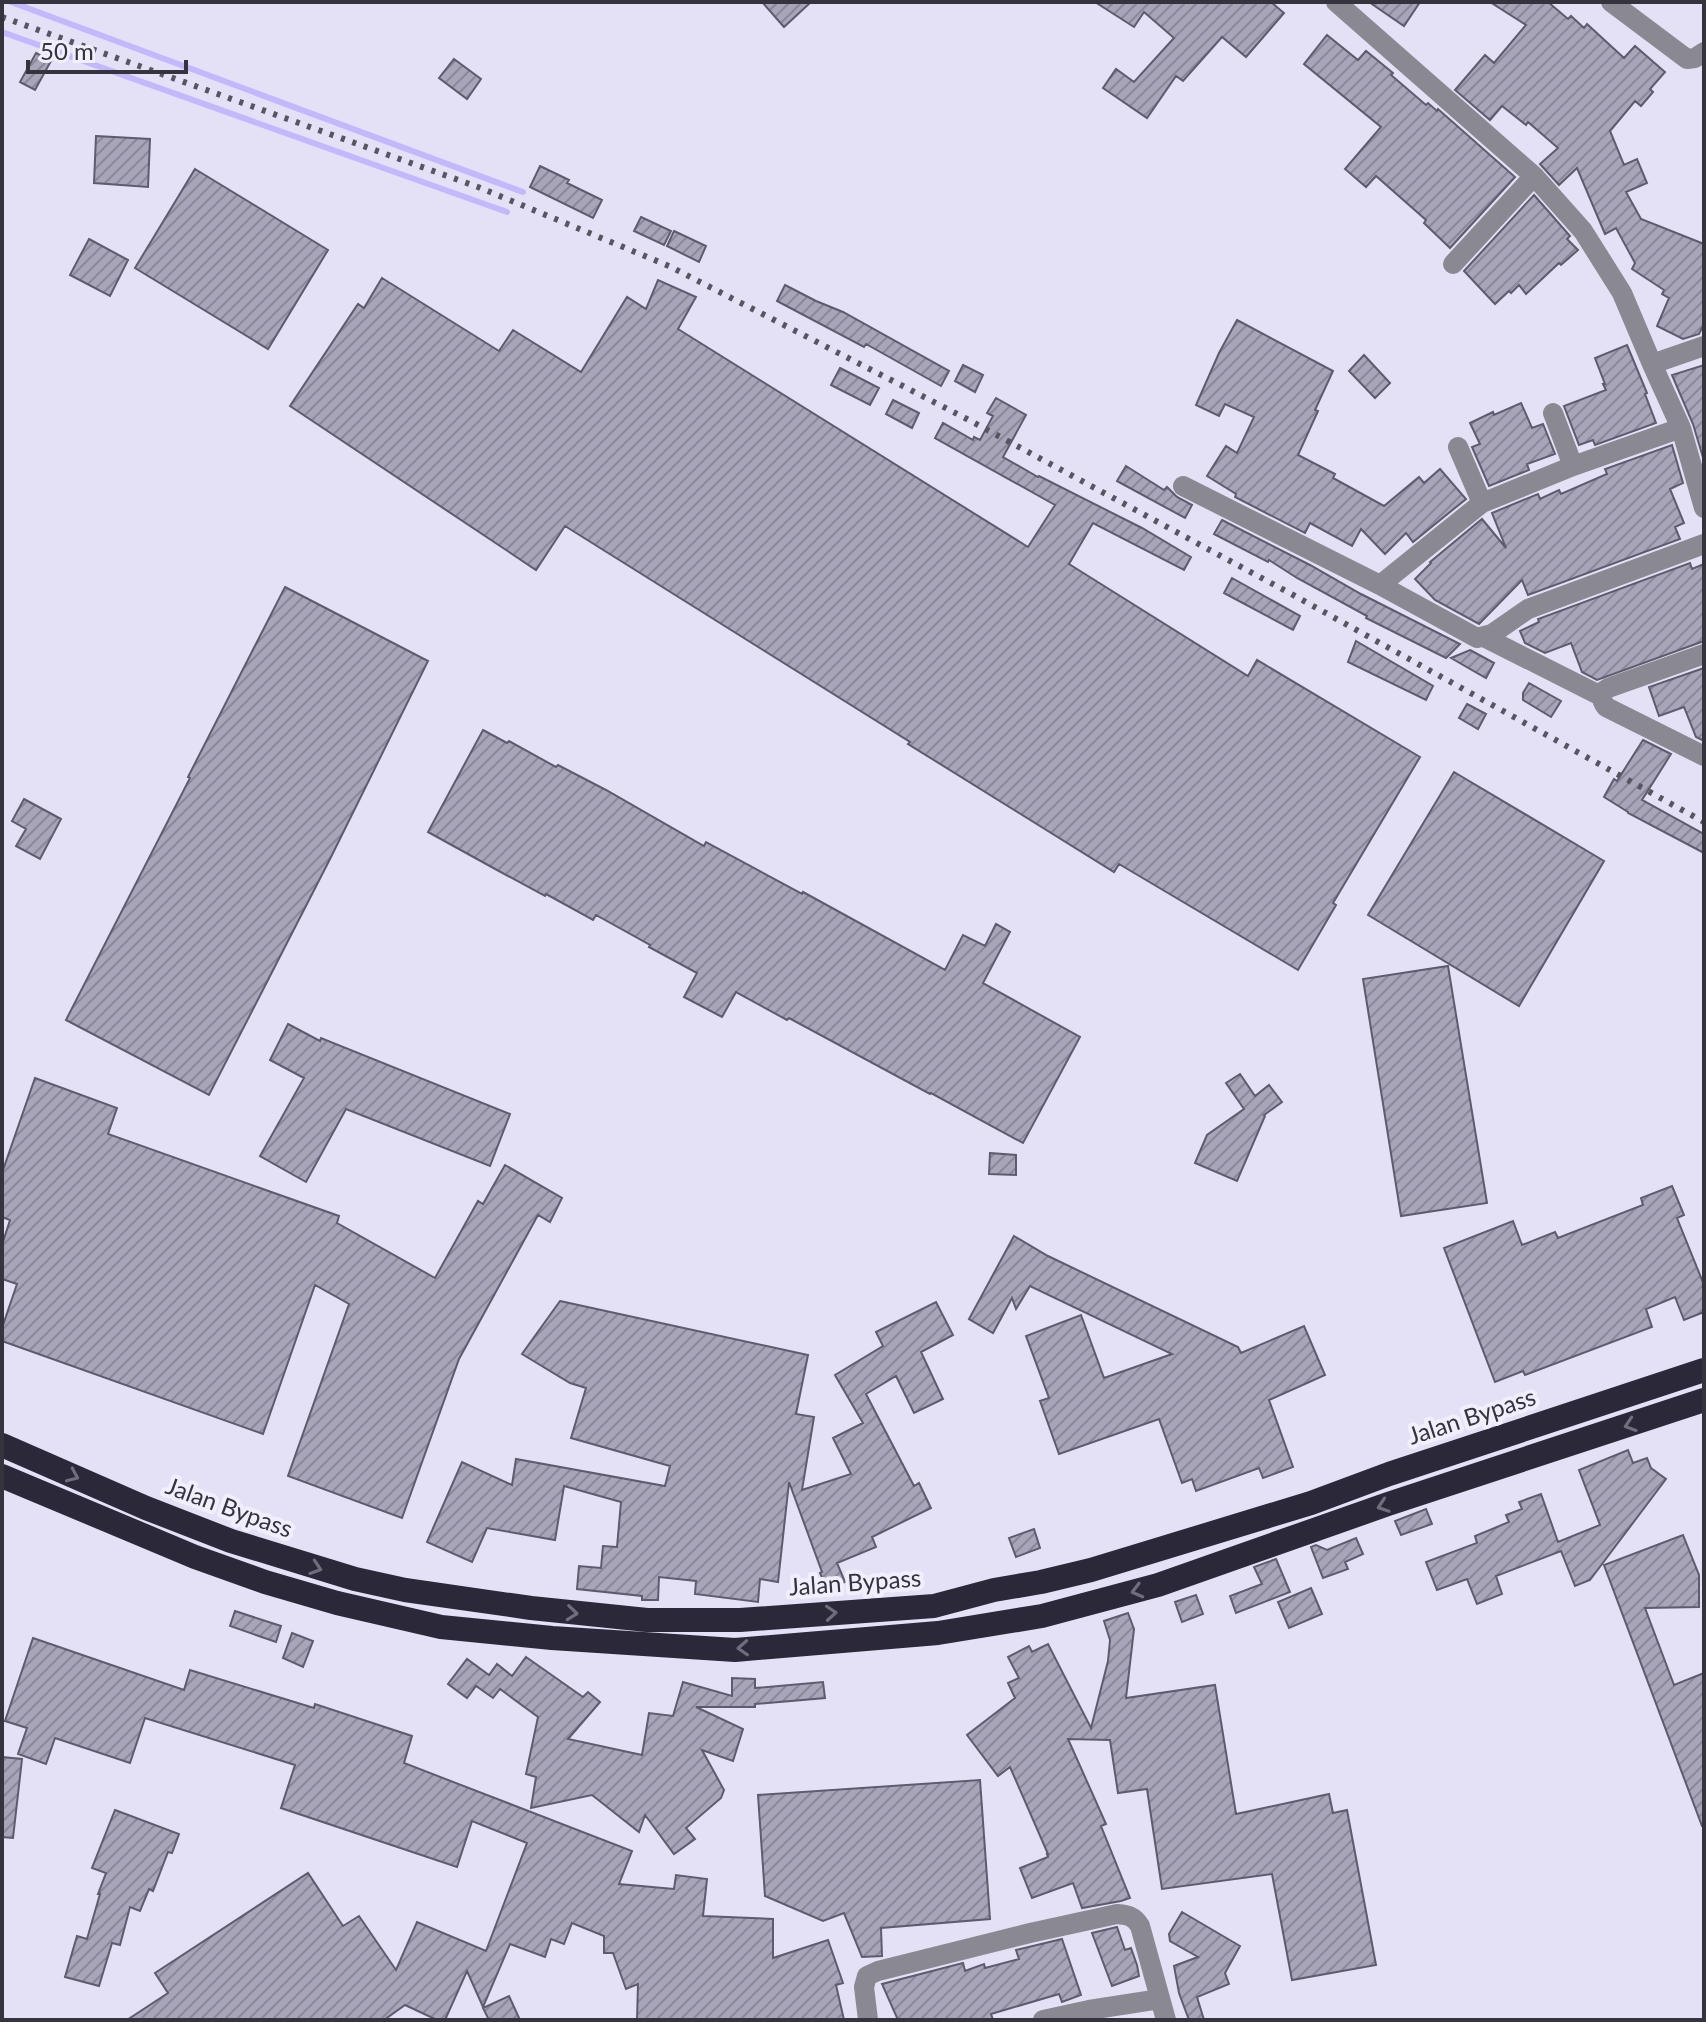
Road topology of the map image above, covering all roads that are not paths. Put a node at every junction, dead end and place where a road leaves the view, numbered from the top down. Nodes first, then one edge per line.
1 (1336, 2) edge
2 (1611, 2) edge
3 (1704, 52) edge
4 (1534, 176) junction
5 (1453, 264) dead end
6 (1704, 346) edge
7 (1652, 364) junction
8 (1553, 413) dead end
9 (1690, 435) edge
10 (1458, 447) dead end
11 (1573, 466) junction
12 (1183, 486) dead end
13 (1482, 503) junction
14 (1704, 508) edge
15 (1704, 544) edge
16 (1380, 585) junction
17 (1484, 637) junction
18 (1704, 654) edge
19 (1601, 696) junction
20 (1704, 756) edge
21 (1704, 1370) edge
22 (1704, 1400) edge
23 (2, 1445) edge
24 (2, 1476) edge
25 (1160, 1999) junction
26 (868, 2020) edge
27 (1043, 2020) edge
28 (1166, 2020) edge

1 - 4 street
2 - 3 street
4 - 5 street
4 - 7 street
6 - 7 street
7 - 9 street
8 - 11 street
9 - 11 street
9 - 14 street
10 - 13 street
11 - 13 street
12 - 16 street
13 - 16 street
15 - 17 street
16 - 17 street
17 - 19 street
18 - 19 street
19 - 20 street
23 -> 21 highway, Jalan Bypass
22 -> 24 highway
25 - 26 street
25 - 27 street
25 - 28 street

